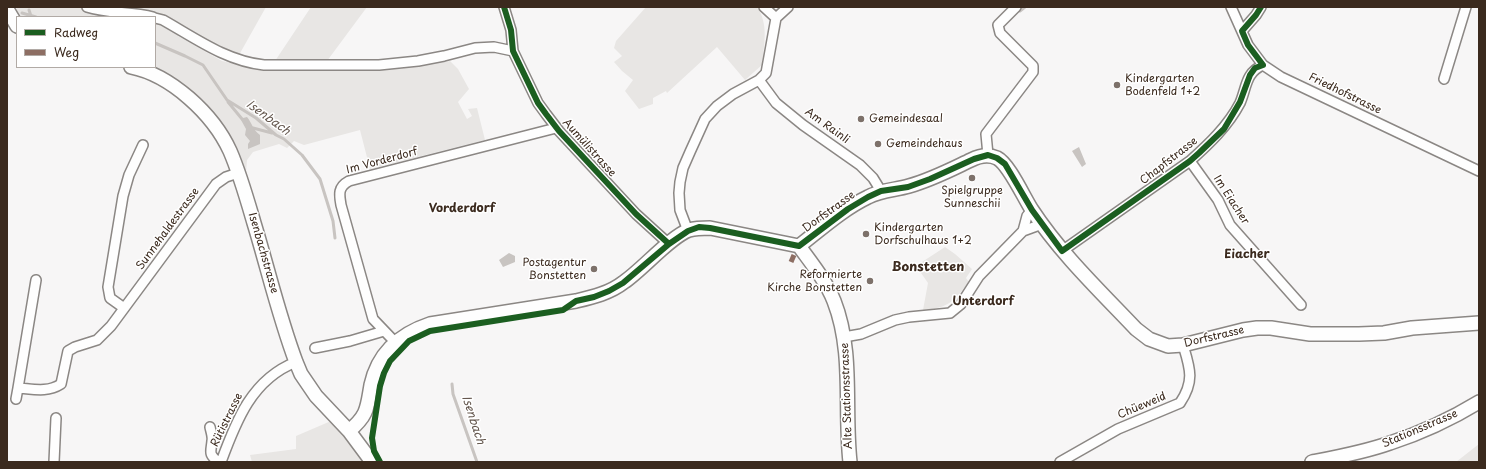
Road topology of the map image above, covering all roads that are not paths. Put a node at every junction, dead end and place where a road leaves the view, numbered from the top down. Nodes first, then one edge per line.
1 (87, 7) edge
2 (504, 7) edge
3 (764, 7) edge
4 (788, 7) edge
5 (1016, 7) edge
6 (1231, 7) edge
7 (1261, 7) edge
8 (1466, 7) edge
9 (7, 9) edge
10 (150, 16) edge
11 (156, 18) edge
12 (776, 18) junction
13 (16, 24) edge
14 (1242, 31) junction
15 (513, 51) junction
16 (1263, 65) junction
17 (134, 68) edge
18 (1444, 79) dead end
19 (759, 80) junction
20 (556, 128) junction
21 (143, 145) dead end
22 (988, 155) junction
23 (1190, 161) junction
24 (1479, 172) edge
25 (238, 173) junction
26 (881, 191) junction
27 (1032, 210) junction
28 (1042, 224) junction
29 (688, 231) junction
30 (1023, 231) junction
31 (669, 244) junction
32 (799, 246) junction
33 (1062, 251) junction
34 (36, 280) dead end
35 (1301, 305) dead end
36 (124, 308) junction
37 (1479, 323) edge
38 (384, 331) junction
39 (844, 338) junction
40 (395, 342) junction
41 (1183, 345) junction
42 (314, 348) dead end
43 (296, 362) junction
44 (18, 388) junction
45 (16, 399) dead end
46 (1479, 402) edge
47 (56, 418) dead end
48 (210, 427) dead end
49 (349, 431) junction
50 (54, 462) edge
51 (218, 462) edge
52 (221, 462) edge
53 (372, 462) edge
54 (850, 462) edge
55 (1060, 462) edge
56 (1312, 462) edge

1 - 10 street
2 - 15 street
3 - 12 street
4 - 12 street
5 - 22 street
6 - 14 street, Friedhofstrasse
7 - 14 street
8 - 18 street
9 - 13 street
11 - 15 street
12 - 19 street
14 - 16 street, Friedhofstrasse
15 - 20 street, Aumülistrasse
16 - 23 street, Chapfstrasse
16 - 24 street, Friedhofstrasse
17 - 25 street, Isenbachstrasse
19 - 26 street, Am Rainli
19 - 29 street
20 - 31 street, Aumülistrasse
20 - 38 street, Im Vorderdorf
21 - 36 street
22 - 26 street, Dorfstrasse
22 - 27 street, Dorfstrasse
23 - 33 street, Chapfstrasse
23 - 35 street, Im Eiacher
25 - 36 street, Sunnehaldestrasse
25 - 43 street, Isenbachstrasse
26 - 32 street, Dorfstrasse
27 - 28 street, Dorfstrasse
27 - 30 street
28 - 30 street
28 - 33 street, Dorfstrasse
29 - 31 street, Dorfstrasse
29 - 32 street, Dorfstrasse
30 - 39 street
31 - 40 street, Dorfstrasse
32 - 39 street, Alte Stationsstrasse
33 - 41 street, Dorfstrasse
34 - 44 street
36 - 44 street, Sunnehaldestrasse
37 - 41 street, Dorfstrasse
38 - 40 street
38 - 42 street
39 - 54 street, Alte Stationsstrasse
40 - 49 street, Dorfstrasse
41 - 55 street, Chüeweid
43 - 49 street, Isenbachstrasse
43 - 52 street, Rütistrasse
44 - 45 street
46 - 56 street, Stationsstrasse
47 - 50 street
48 - 51 street, Rütistrasse
49 - 53 street, Isenbachstrasse

